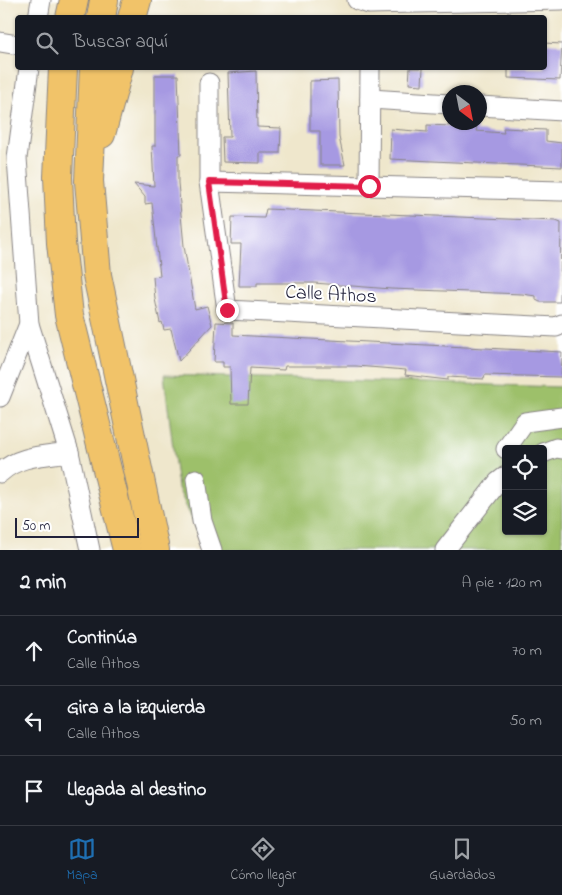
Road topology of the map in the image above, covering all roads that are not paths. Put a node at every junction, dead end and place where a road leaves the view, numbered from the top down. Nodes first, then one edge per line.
1 (41, 0) edge
2 (74, 0) edge
3 (104, 0) edge
4 (137, 0) edge
5 (562, 0) edge
6 (503, 1) edge
7 (366, 5) edge
8 (38, 15) edge
9 (71, 15) edge
10 (102, 15) edge
11 (133, 15) edge
12 (0, 42) edge
13 (15, 44) edge
14 (29, 70) edge
15 (63, 70) edge
16 (94, 70) edge
17 (118, 70) edge
18 (370, 70) edge
19 (209, 83) dead end
20 (370, 99) junction
21 (442, 104) edge
22 (487, 106) edge
23 (562, 111) edge
24 (89, 181) junction
25 (209, 182) junction
26 (369, 186) junction
27 (562, 190) edge
28 (29, 324) junction
29 (562, 324) edge
30 (0, 397) edge
31 (562, 417) edge
32 (509, 445) edge
33 (562, 449) edge
34 (547, 451) edge
35 (68, 452) junction
36 (0, 473) edge
37 (196, 479) dead end
38 (502, 479) edge
39 (90, 550) edge
40 (127, 550) edge
41 (155, 550) edge
42 (212, 550) edge
43 (445, 550) edge

1 - 8 street
2 - 9 highway
3 - 10 highway
4 - 11 highway
5 - 6 street
6 - 7 street
12 - 13 street
14 - 28 street
15 - 40 highway
16 - 24 highway
17 - 24 highway
18 - 20 street
19 - 25 street, Calle Athos
20 - 21 street
20 - 26 street
22 - 23 street
24 - 41 highway
25 - 26 street
25 - 29 street, Calle Athos
26 - 27 street
28 - 30 street
28 - 35 street
31 - 32 street
33 - 34 street
35 - 36 street
35 - 39 street
37 - 42 street
38 - 43 street

